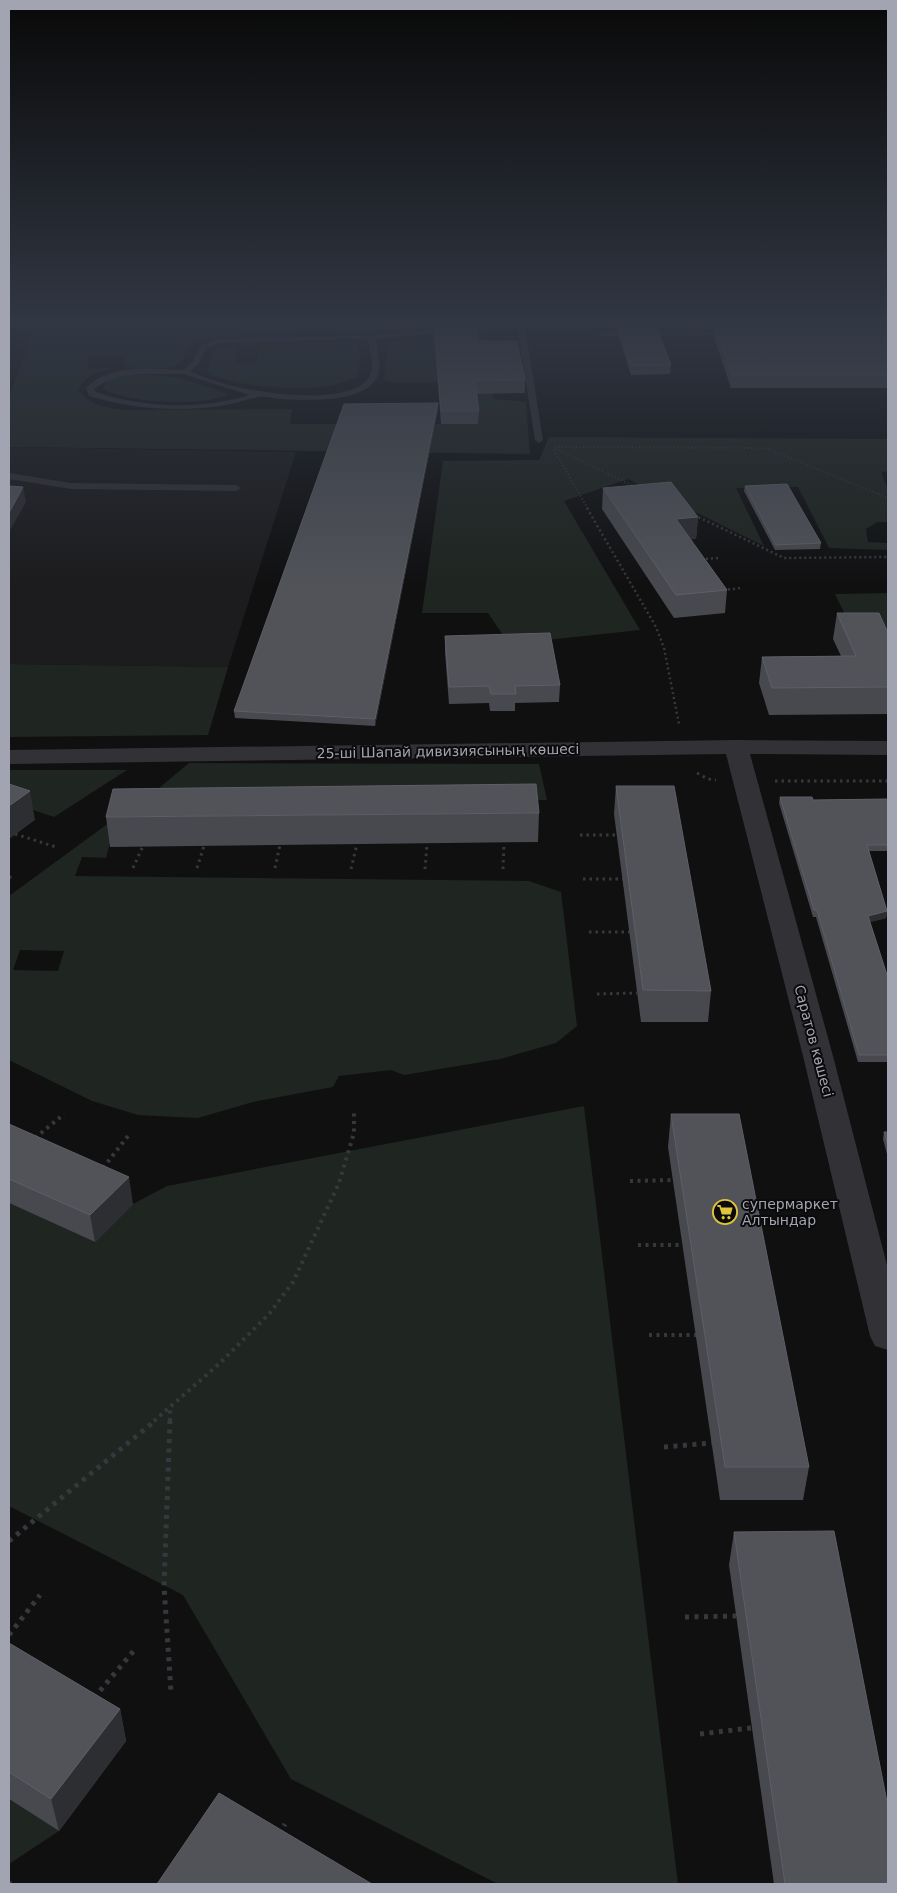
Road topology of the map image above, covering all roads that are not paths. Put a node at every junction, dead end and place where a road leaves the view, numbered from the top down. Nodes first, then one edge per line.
1 (534, 408) edge
2 (539, 440) dead end
3 (9, 476) edge
4 (236, 488) dead end
5 (736, 747) junction
6 (888, 748) edge
7 (9, 757) edge
8 (888, 1336) edge

1 - 2 lane
3 - 4 lane
5 - 6 street, 25-ші Шапай дивизиясының көшесі
5 - 7 street, 25-ші Шапай дивизиясының көшесі
5 - 8 street, Саратов көшесі

